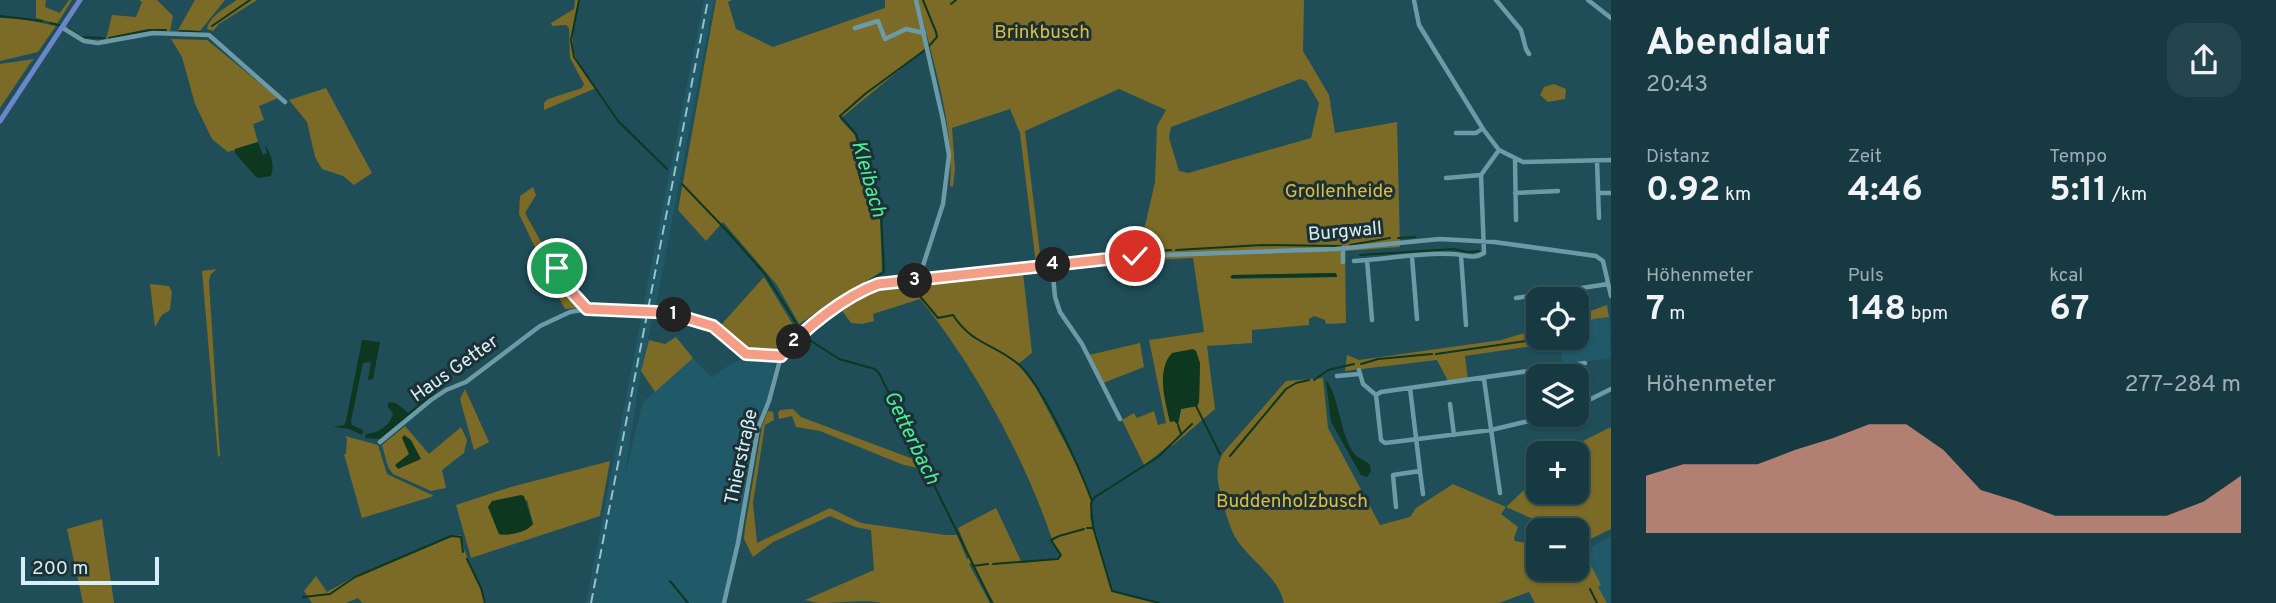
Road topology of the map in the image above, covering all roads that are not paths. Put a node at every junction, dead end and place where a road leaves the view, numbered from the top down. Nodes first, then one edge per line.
1 (80, 0) edge
2 (916, 0) edge
3 (1414, 0) edge
4 (1496, 0) edge
5 (1588, 0) edge
6 (1611, 18) edge
7 (63, 28) junction
8 (855, 28) dead end
9 (924, 33) junction
10 (1529, 54) dead end
11 (285, 102) dead end
12 (0, 121) edge
13 (1483, 129) junction
14 (1456, 133) dead end
15 (1499, 150) junction
16 (1515, 159) junction
17 (1611, 160) edge
18 (1597, 161) junction
19 (1481, 175) junction
20 (1446, 178) dead end
21 (1558, 191) dead end
22 (1515, 193) junction
23 (1598, 193) junction
24 (1611, 193) edge
25 (1599, 218) dead end
26 (1516, 220) dead end
27 (1483, 241) junction
28 (1343, 248) junction
29 (1461, 256) junction
30 (1412, 257) junction
31 (1367, 260) junction
32 (1354, 261) dead end
33 (1343, 262) dead end
34 (1052, 265) junction
35 (557, 268) dead end
36 (918, 281) junction
37 (1608, 284) junction
38 (1611, 296) edge
39 (1517, 298) dead end
40 (587, 309) junction
41 (1372, 320) dead end
42 (1416, 320) dead end
43 (1466, 325) dead end
44 (781, 356) junction
45 (1585, 363) dead end
46 (1579, 364) edge
47 (1526, 373) edge
48 (1337, 376) dead end
49 (1484, 379) junction
50 (1410, 388) junction
51 (1611, 389) edge
52 (1376, 395) junction
53 (1589, 400) edge
54 (1450, 404) dead end
55 (1120, 419) dead end
56 (1526, 422) edge
57 (1491, 430) junction
58 (1454, 435) junction
59 (1417, 440) junction
60 (380, 442) dead end
61 (1420, 471) junction
62 (1423, 494) dead end
63 (1500, 494) dead end
64 (1396, 508) dead end
65 (724, 603) edge

1 - 7 main road
2 - 9 street
3 - 13 street
4 - 10 street
5 - 6 street
7 - 11 street
7 - 12 main road
8 - 9 street
9 - 36 street
13 - 14 street
13 - 15 street
15 - 16 street
15 - 19 street
16 - 18 street
16 - 22 street
17 - 18 street
18 - 23 street
19 - 20 street
19 - 27 street
21 - 22 street
22 - 26 street
23 - 24 street
23 - 25 street
27 - 28 street, Burgwall
27 - 29 street
27 - 37 street, Burgwall
28 - 33 street
28 - 34 street, Burgwall
29 - 30 street
29 - 43 street
30 - 31 street
30 - 42 street
31 - 32 street
31 - 41 street
34 - 36 street, Burgwall
34 - 55 street
35 - 40 street
36 - 44 street, Thierstraße
37 - 38 street, Burgwall
37 - 39 street
40 - 44 street, Haus Getter
40 - 60 street, Haus Getter
44 - 65 street, Thierstraße
45 - 46 street
47 - 49 street
48 - 52 street
49 - 50 street
49 - 57 street
50 - 52 street
50 - 59 street
51 - 53 street
52 - 59 street
54 - 58 street
56 - 57 street
57 - 58 street
57 - 63 street
58 - 59 street
59 - 61 street
61 - 62 street
61 - 64 street

